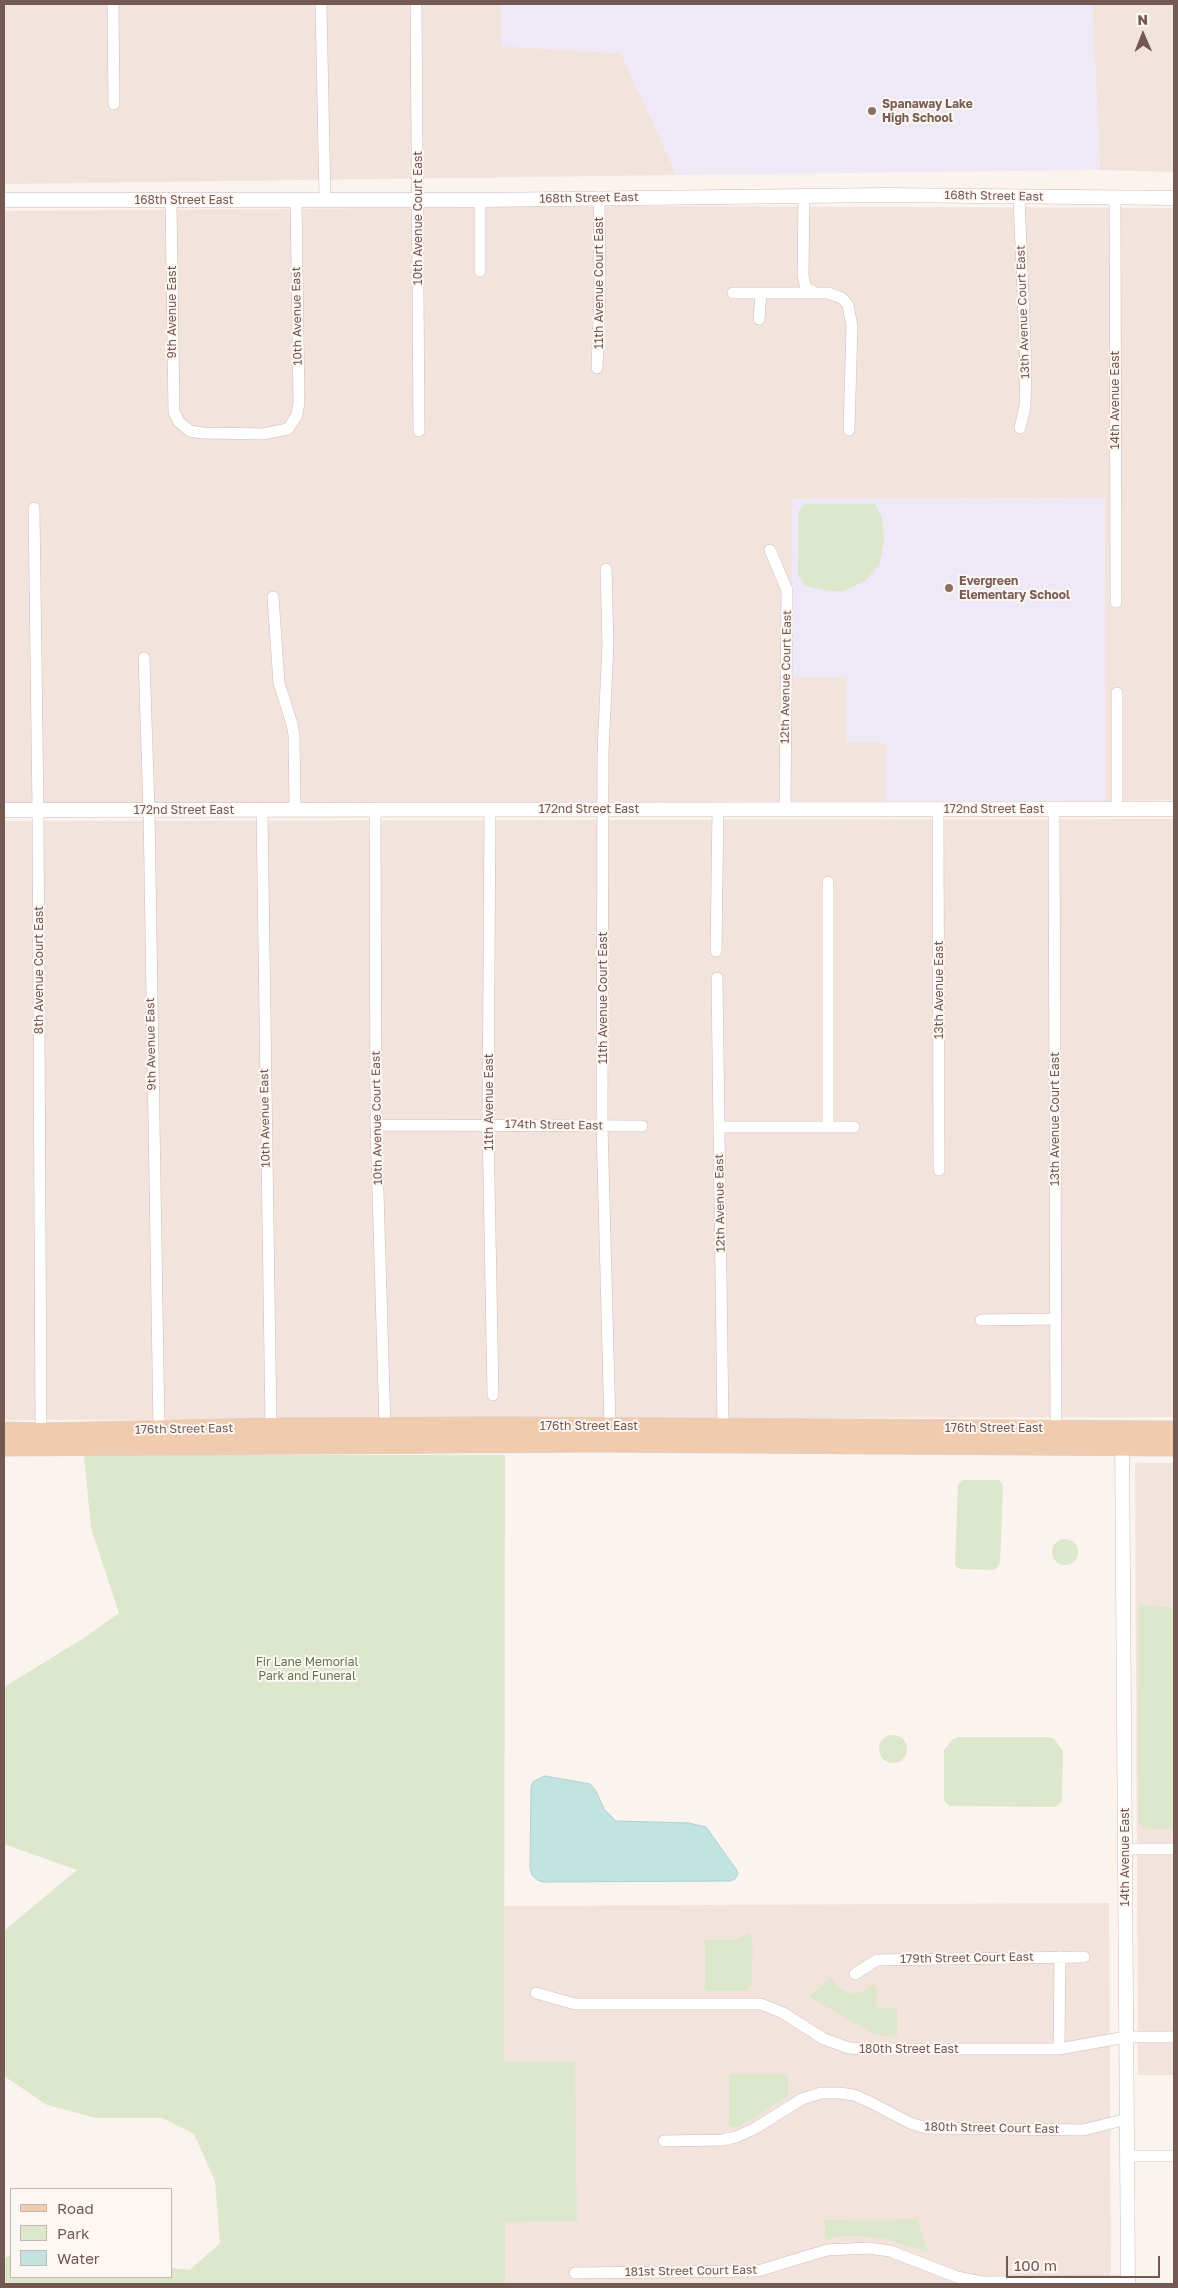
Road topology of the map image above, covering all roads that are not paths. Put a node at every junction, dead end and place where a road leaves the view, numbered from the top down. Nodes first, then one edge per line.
1 (113, 4) edge
2 (321, 4) edge
3 (416, 4) edge
4 (114, 104) dead end
5 (804, 196) junction
6 (599, 197) junction
7 (1019, 197) junction
8 (1115, 198) junction
9 (1174, 198) edge
10 (4, 200) edge
11 (172, 200) junction
12 (296, 200) junction
13 (324, 200) junction
14 (418, 200) junction
15 (480, 200) junction
16 (480, 271) dead end
17 (812, 291) junction
18 (733, 293) dead end
19 (761, 293) junction
20 (759, 319) dead end
21 (597, 368) dead end
22 (1020, 428) dead end
23 (288, 429) joint
24 (849, 430) dead end
25 (420, 431) dead end
26 (34, 508) dead end
27 (770, 550) dead end
28 (606, 569) dead end
29 (273, 597) dead end
30 (1116, 602) dead end
31 (144, 658) dead end
32 (1117, 694) dead end
33 (604, 808) junction
34 (718, 808) junction
35 (785, 808) junction
36 (295, 809) junction
37 (490, 809) junction
38 (938, 809) junction
39 (1054, 809) junction
40 (1117, 809) junction
41 (1174, 809) edge
42 (4, 810) edge
43 (38, 810) junction
44 (149, 810) junction
45 (262, 810) junction
46 (375, 810) junction
47 (828, 882) dead end
48 (716, 951) dead end
49 (718, 978) dead end
50 (488, 1124) junction
51 (376, 1125) junction
52 (602, 1125) junction
53 (642, 1126) dead end
54 (719, 1127) junction
55 (828, 1127) junction
56 (854, 1127) dead end
57 (939, 1170) dead end
58 (1056, 1319) junction
59 (981, 1320) dead end
60 (493, 1395) dead end
61 (385, 1426) junction
62 (610, 1426) junction
63 (270, 1427) junction
64 (723, 1427) junction
65 (1056, 1429) junction
66 (159, 1430) junction
67 (1174, 1430) edge
68 (4, 1431) edge
69 (41, 1432) junction
70 (4, 1439) edge
71 (1122, 1439) junction
72 (521, 1443) junction
73 (932, 1445) junction
74 (4, 1447) edge
75 (1174, 1447) edge
76 (1125, 1849) junction
77 (1174, 1849) edge
78 (1060, 1957) junction
79 (1084, 1957) dead end
80 (854, 1974) dead end
81 (536, 1993) dead end
82 (1126, 2037) junction
83 (1174, 2037) edge
84 (1059, 2049) junction
85 (1127, 2119) junction
86 (664, 2141) dead end
87 (1127, 2156) junction
88 (1174, 2156) edge
89 (575, 2273) dead end
90 (1128, 2283) edge

1 - 4 street
2 - 13 street
3 - 14 street, 10th Avenue Court East
5 - 6 street, 168th Street East
5 - 7 street, 168th Street East
5 - 17 street
6 - 15 street, 168th Street East
6 - 21 street, 11th Avenue Court East
7 - 8 street, 168th Street East
7 - 22 street, 13th Avenue Court East
8 - 9 street, 168th Street East
8 - 30 street, 14th Avenue East
10 - 11 street, 168th Street East
11 - 12 street, 168th Street East
11 - 23 street, 9th Avenue East
12 - 13 street, 168th Street East
12 - 23 street, 10th Avenue East
13 - 14 street, 168th Street East
14 - 15 street, 168th Street East
14 - 25 street, 10th Avenue Court East
15 - 16 street
17 - 19 street
17 - 24 street
18 - 19 street
19 - 20 street
26 - 43 street, 8th Avenue Court East
27 - 35 street, 12th Avenue Court East
28 - 33 street, 11th Avenue Court East
29 - 36 street
31 - 44 street, 9th Avenue East
32 - 40 street
33 - 34 street, 172nd Street East
33 - 37 street, 172nd Street East
33 - 52 street, 11th Avenue Court East
34 - 35 street, 172nd Street East
34 - 48 street
35 - 38 street, 172nd Street East
36 - 45 street, 172nd Street East
36 - 46 street, 172nd Street East
37 - 46 street, 172nd Street East
37 - 50 street, 11th Avenue East
38 - 39 street, 172nd Street East
38 - 57 street, 13th Avenue East
39 - 40 street, 172nd Street East
39 - 58 street, 13th Avenue Court East
40 - 41 street, 172nd Street East
42 - 43 street, 172nd Street East
43 - 44 street, 172nd Street East
43 - 69 street, 8th Avenue Court East
44 - 45 street, 172nd Street East
44 - 66 street, 9th Avenue East
45 - 63 street, 10th Avenue East
46 - 51 street, 10th Avenue Court East
47 - 55 street
49 - 54 street, 12th Avenue East
50 - 51 street, 174th Street East
50 - 52 street, 174th Street East
50 - 60 street, 11th Avenue East
51 - 61 street, 10th Avenue Court East
52 - 53 street, 174th Street East
52 - 62 street, 11th Avenue Court East
54 - 55 street
54 - 64 street, 12th Avenue East
55 - 56 street
58 - 59 street
58 - 65 street, 13th Avenue Court East
61 - 62 main road, 176th Street East
61 - 63 main road, 176th Street East
62 - 64 main road, 176th Street East
62 - 72 main road
63 - 66 main road, 176th Street East
64 - 65 main road, 176th Street East
65 - 71 main road, 176th Street East
65 - 73 main road
66 - 69 main road, 176th Street East
67 - 71 main road, 176th Street East
68 - 69 main road, 176th Street East
69 - 70 main road
71 - 73 main road, 176th Street East
71 - 75 main road, 176th Street East
71 - 76 street, 14th Avenue East
72 - 73 main road, 176th Street East
72 - 74 main road, 176th Street East
76 - 77 street
76 - 82 street, 14th Avenue East
78 - 79 street, 179th Street Court East
78 - 80 street, 179th Street Court East
78 - 84 street
81 - 84 street, 180th Street East
82 - 83 street, 180th Street East
82 - 84 street, 180th Street East
82 - 85 street, 14th Avenue East
85 - 86 street, 180th Street Court East
85 - 87 street, 14th Avenue East
87 - 88 street
87 - 90 street, 14th Avenue East
89 - 90 street, 181st Street Court East

